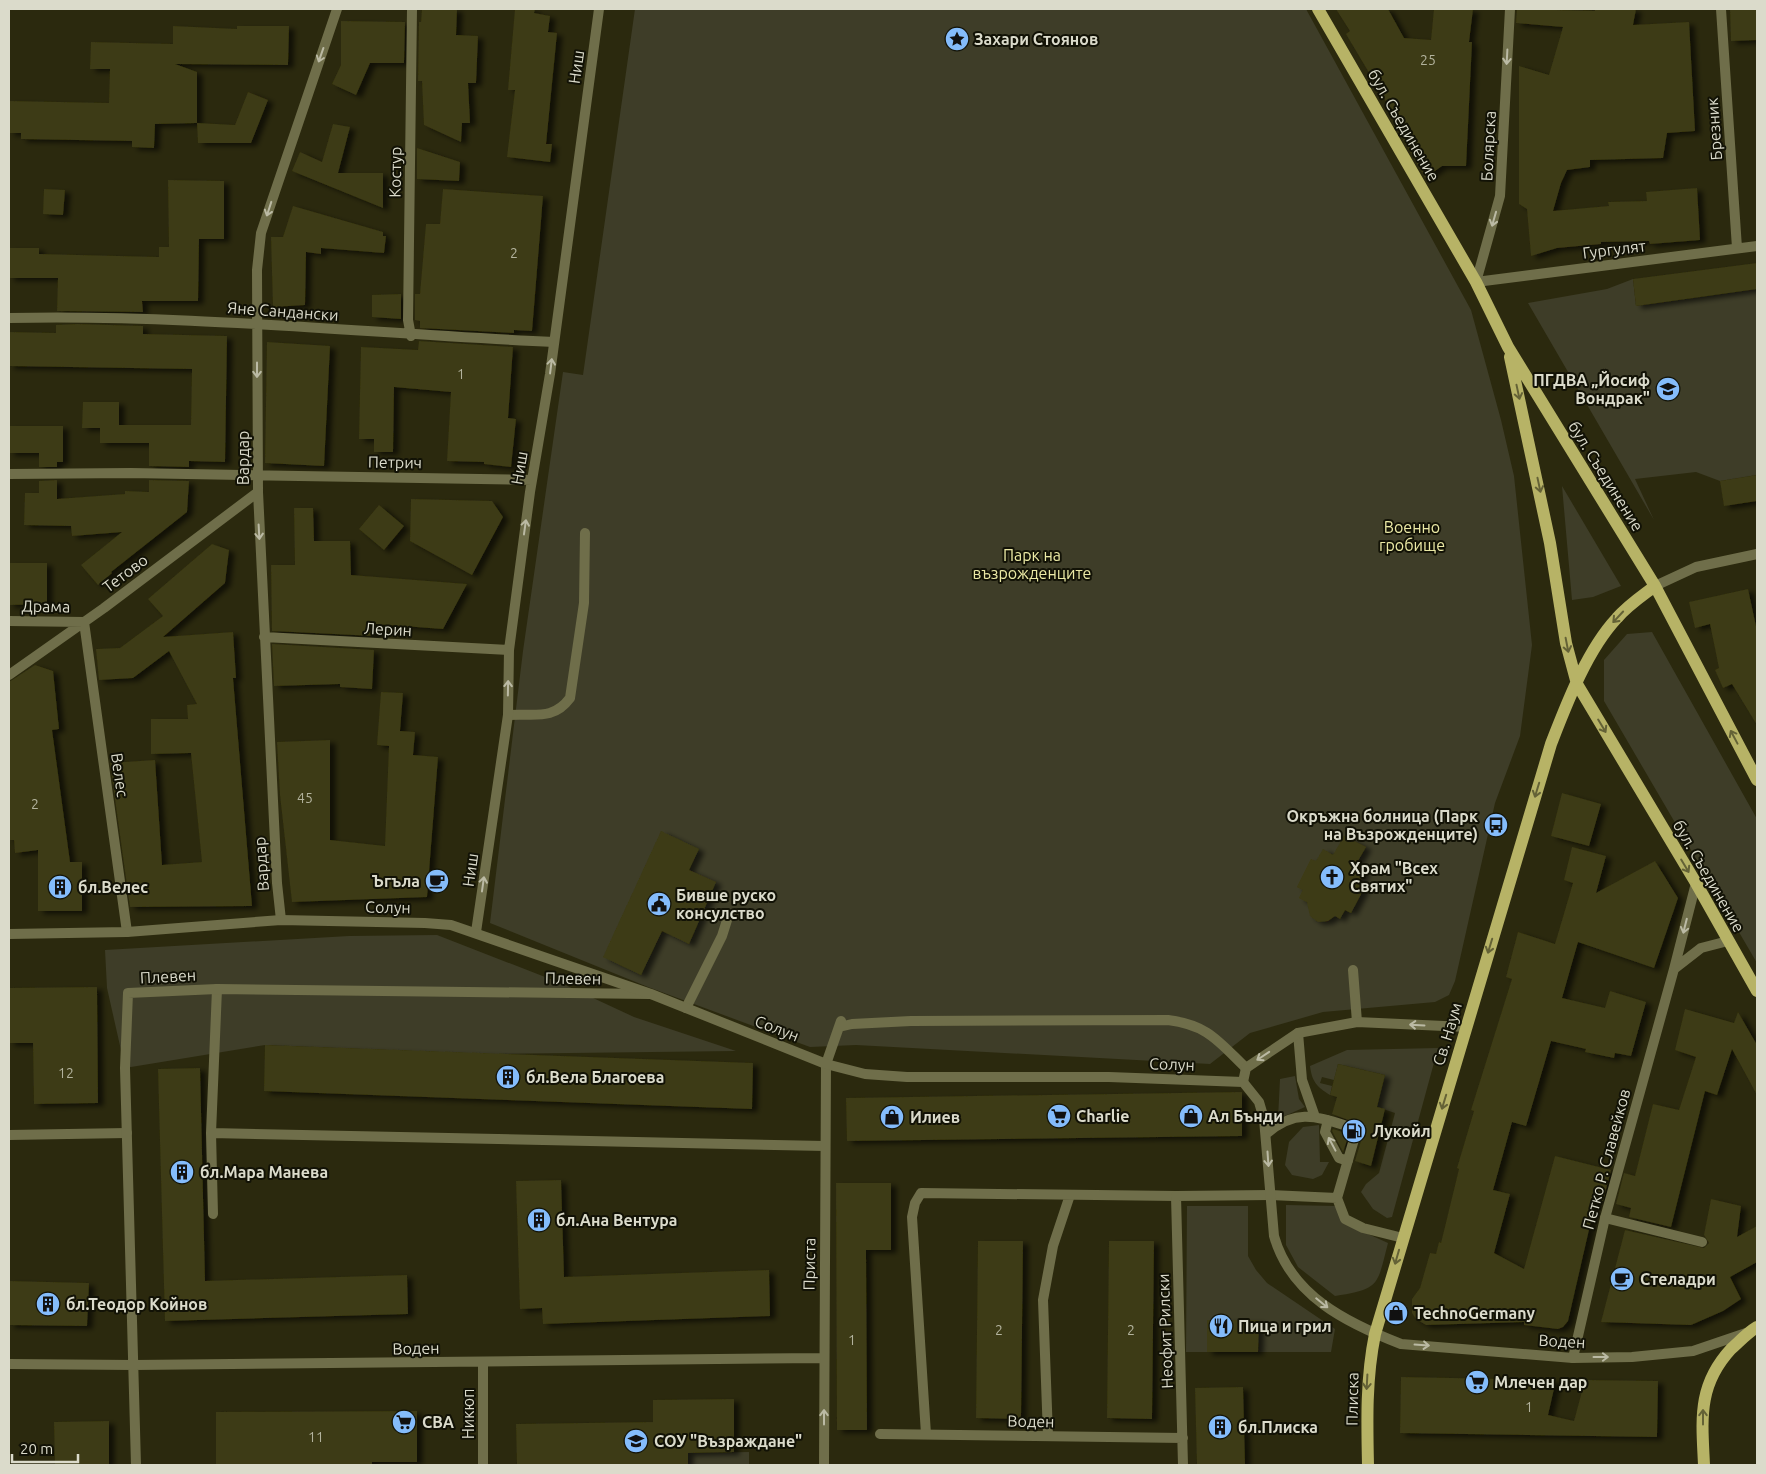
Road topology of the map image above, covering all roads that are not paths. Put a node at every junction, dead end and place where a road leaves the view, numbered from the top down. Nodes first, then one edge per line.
1 (336, 9) edge
2 (412, 9) edge
3 (599, 9) edge
4 (1318, 9) edge
5 (1510, 9) edge
6 (1720, 9) edge
7 (1757, 246) edge
8 (1737, 248) junction
9 (1476, 282) junction
10 (9, 318) edge
11 (257, 324) junction
12 (411, 336) junction
13 (554, 342) junction
14 (1508, 347) junction
15 (9, 474) edge
16 (258, 475) junction
17 (532, 480) junction
18 (258, 492) junction
19 (585, 533) dead end
20 (1757, 554) edge
21 (1655, 586) junction
22 (9, 621) edge
23 (84, 622) junction
24 (264, 637) junction
25 (509, 650) junction
26 (9, 676) edge
27 (1577, 684) junction
28 (508, 715) junction
29 (1757, 780) edge
30 (1696, 883) junction
31 (728, 918) dead end
32 (281, 920) junction
33 (128, 932) junction
34 (476, 932) junction
35 (9, 934) edge
36 (1728, 941) junction
37 (1674, 969) junction
38 (1353, 970) dead end
39 (217, 989) junction
40 (1757, 991) edge
41 (651, 994) junction
42 (686, 1008) junction
43 (1357, 1022) junction
44 (1466, 1027) junction
45 (1298, 1033) junction
46 (826, 1064) junction
47 (1246, 1068) junction
48 (1243, 1082) junction
49 (1315, 1117) junction
50 (1328, 1120) junction
51 (127, 1133) junction
52 (212, 1133) junction
53 (1266, 1134) junction
54 (9, 1135) edge
55 (825, 1146) junction
56 (1348, 1161) junction
57 (1070, 1195) junction
58 (1270, 1195) junction
59 (1176, 1196) junction
60 (1337, 1198) junction
61 (212, 1214) dead end
62 (1605, 1218) junction
63 (1403, 1238) junction
64 (1702, 1242) dead end
65 (1752, 1330) edge
66 (1375, 1334) junction
67 (823, 1358) junction
68 (1573, 1358) junction
69 (483, 1362) junction
70 (9, 1364) edge
71 (134, 1365) junction
72 (880, 1434) dead end
73 (926, 1434) junction
74 (1048, 1436) junction
75 (1183, 1438) junction
76 (136, 1465) edge
77 (483, 1465) edge
78 (824, 1465) edge
79 (1183, 1465) edge
80 (1368, 1465) edge
81 (1704, 1465) edge

1 -> 11 street, Вардар
2 - 12 street, Костур
3 - 13 street, Ниш
4 - 9 main road, бул. Съединение
5 -> 9 street, Болярска
6 - 8 street, Брезник
7 - 8 street, Гургулят
8 - 9 street, Гургулят
9 - 14 main road, бул. Съединение
10 - 11 street, Яне Сандански
11 - 12 street, Яне Сандански
11 -> 16 street, Вардар
12 - 13 street, Яне Сандански
17 -> 13 street, Ниш
14 - 21 main road, бул. Съединение
14 -> 27 main road, бул. Съединение
15 - 16 street, Петрич
16 - 17 street, Петрич
16 - 18 street, Вардар
25 -> 17 street, Ниш
18 - 23 street, Тетово
18 -> 24 street, Вардар
19 - 28 street
20 - 21 street
21 -> 27 main road, Св. Наум
29 -> 21 main road, бул. Съединение
22 - 23 street, Драма
23 - 26 street, Тетово
23 - 33 street, Велес
24 - 25 street, Лерин
24 - 32 street, Вардар
28 -> 25 street, Ниш
27 -> 30 main road, бул. Съединение
27 -> 44 main road, Св. Наум
34 -> 28 street, Ниш
30 - 36 main road, бул. Съединение
30 -> 37 street, Петко Р. Славейков
31 - 42 street
32 - 33 street, Солун
32 - 34 street, Солун
33 - 35 street, Солун
34 - 41 street, Солун
36 - 37 street
36 - 40 main road, бул. Съединение
37 - 62 street, Петко Р. Славейков
38 - 43 street
39 - 41 street, Плевен
39 - 51 street, Плевен
39 - 52 street
41 - 42 street, Солун
42 - 46 street, Солун
44 -> 43 street
43 - 45 street
44 -> 63 main road, Св. Наум
45 -> 47 street
45 - 49 street
46 - 47 street, Приста
46 - 48 street, Солун
46 - 55 street, Приста
47 - 48 street
48 - 53 street
49 - 50 street
49 - 53 street
56 -> 50 street
50 - 56 street
51 - 54 street
51 - 71 street, Плевен
52 - 55 street
52 - 61 street
53 -> 58 street
55 - 67 street, Приста
56 - 60 street
57 - 59 street
57 - 73 street
57 - 74 street
58 - 59 street
58 - 60 street
58 -> 66 street
59 - 75 street, Неофит Рилски
60 - 63 street
62 - 64 street
62 - 68 street, Петко Р. Славейков
63 -> 66 main road, Св. Наум
68 -> 65 street, Воден
81 -> 65 main road
66 -> 68 street, Воден
66 -> 80 main road, Плиска
67 - 69 street, Воден
78 -> 67 street, Приста
69 - 71 street, Воден
69 - 77 street, Никюп
70 - 71 street, Воден
71 - 76 street, Плевен
72 - 73 street, Воден
73 - 74 street, Воден
74 - 75 street, Воден
75 - 79 street, Неофит Рилски

